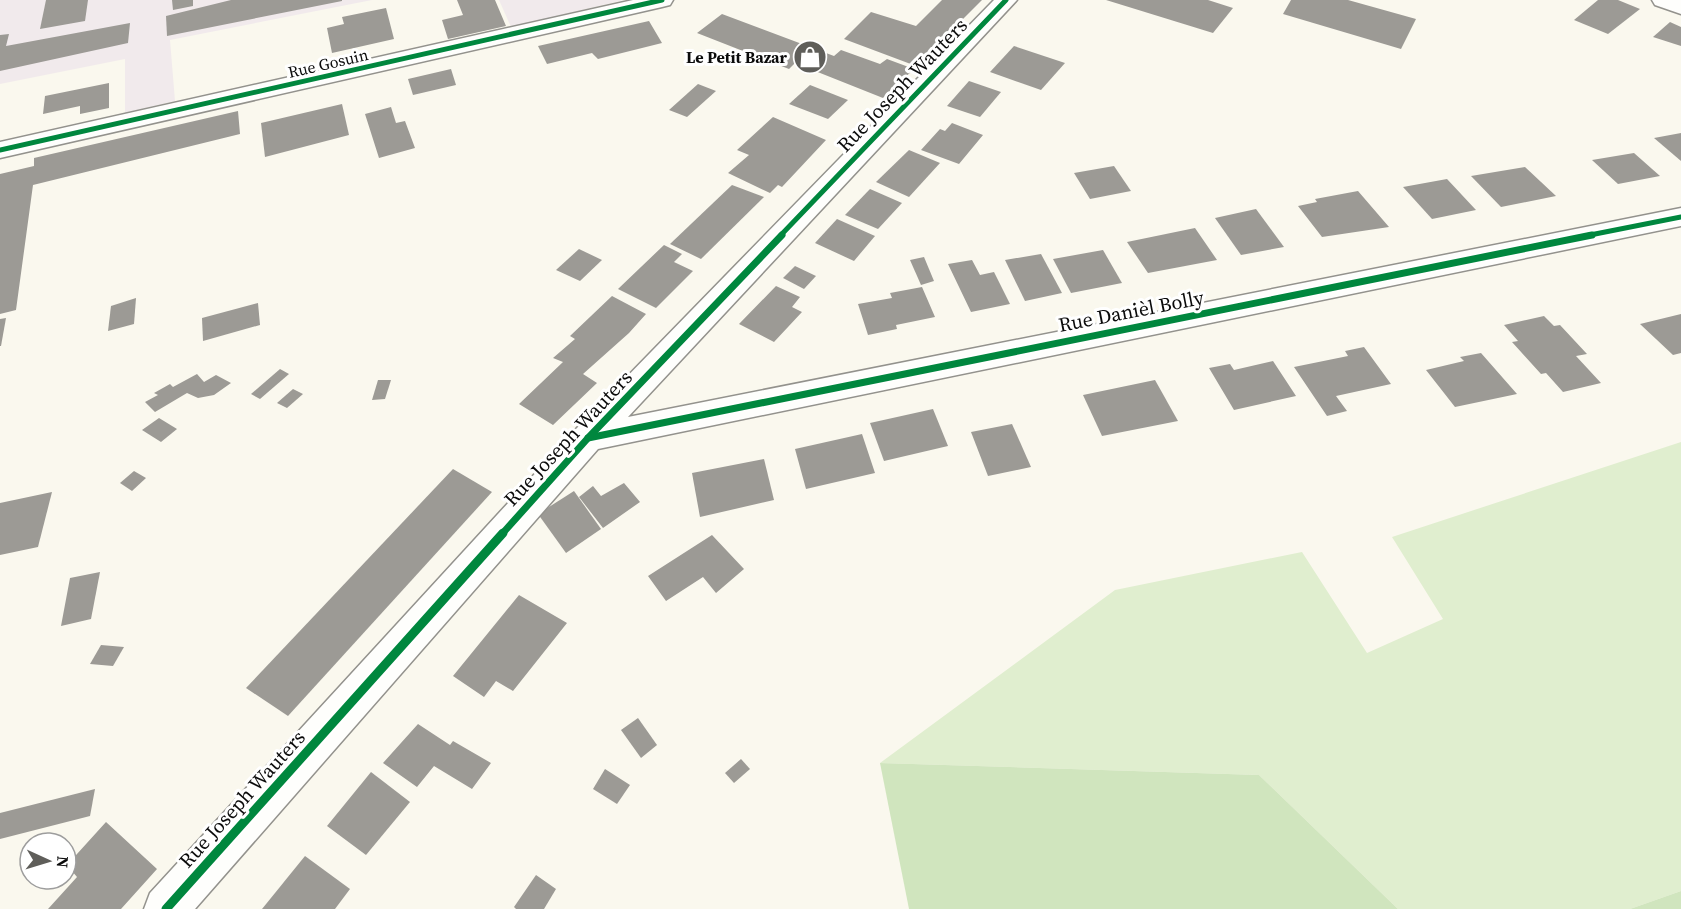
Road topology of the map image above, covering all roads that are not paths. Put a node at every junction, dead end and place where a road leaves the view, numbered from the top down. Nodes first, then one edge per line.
1 (662, 0) edge
2 (1006, 0) edge
3 (1663, 0) edge
4 (1681, 7) edge
5 (0, 150) edge
6 (1681, 217) edge
7 (588, 438) junction
8 (166, 909) edge

1 - 5 street, Rue Gosuin
2 - 7 street, Rue Joseph Wauters
3 - 4 street
6 - 7 street, Rue Danièl Bolly
7 - 8 street, Rue Joseph Wauters

